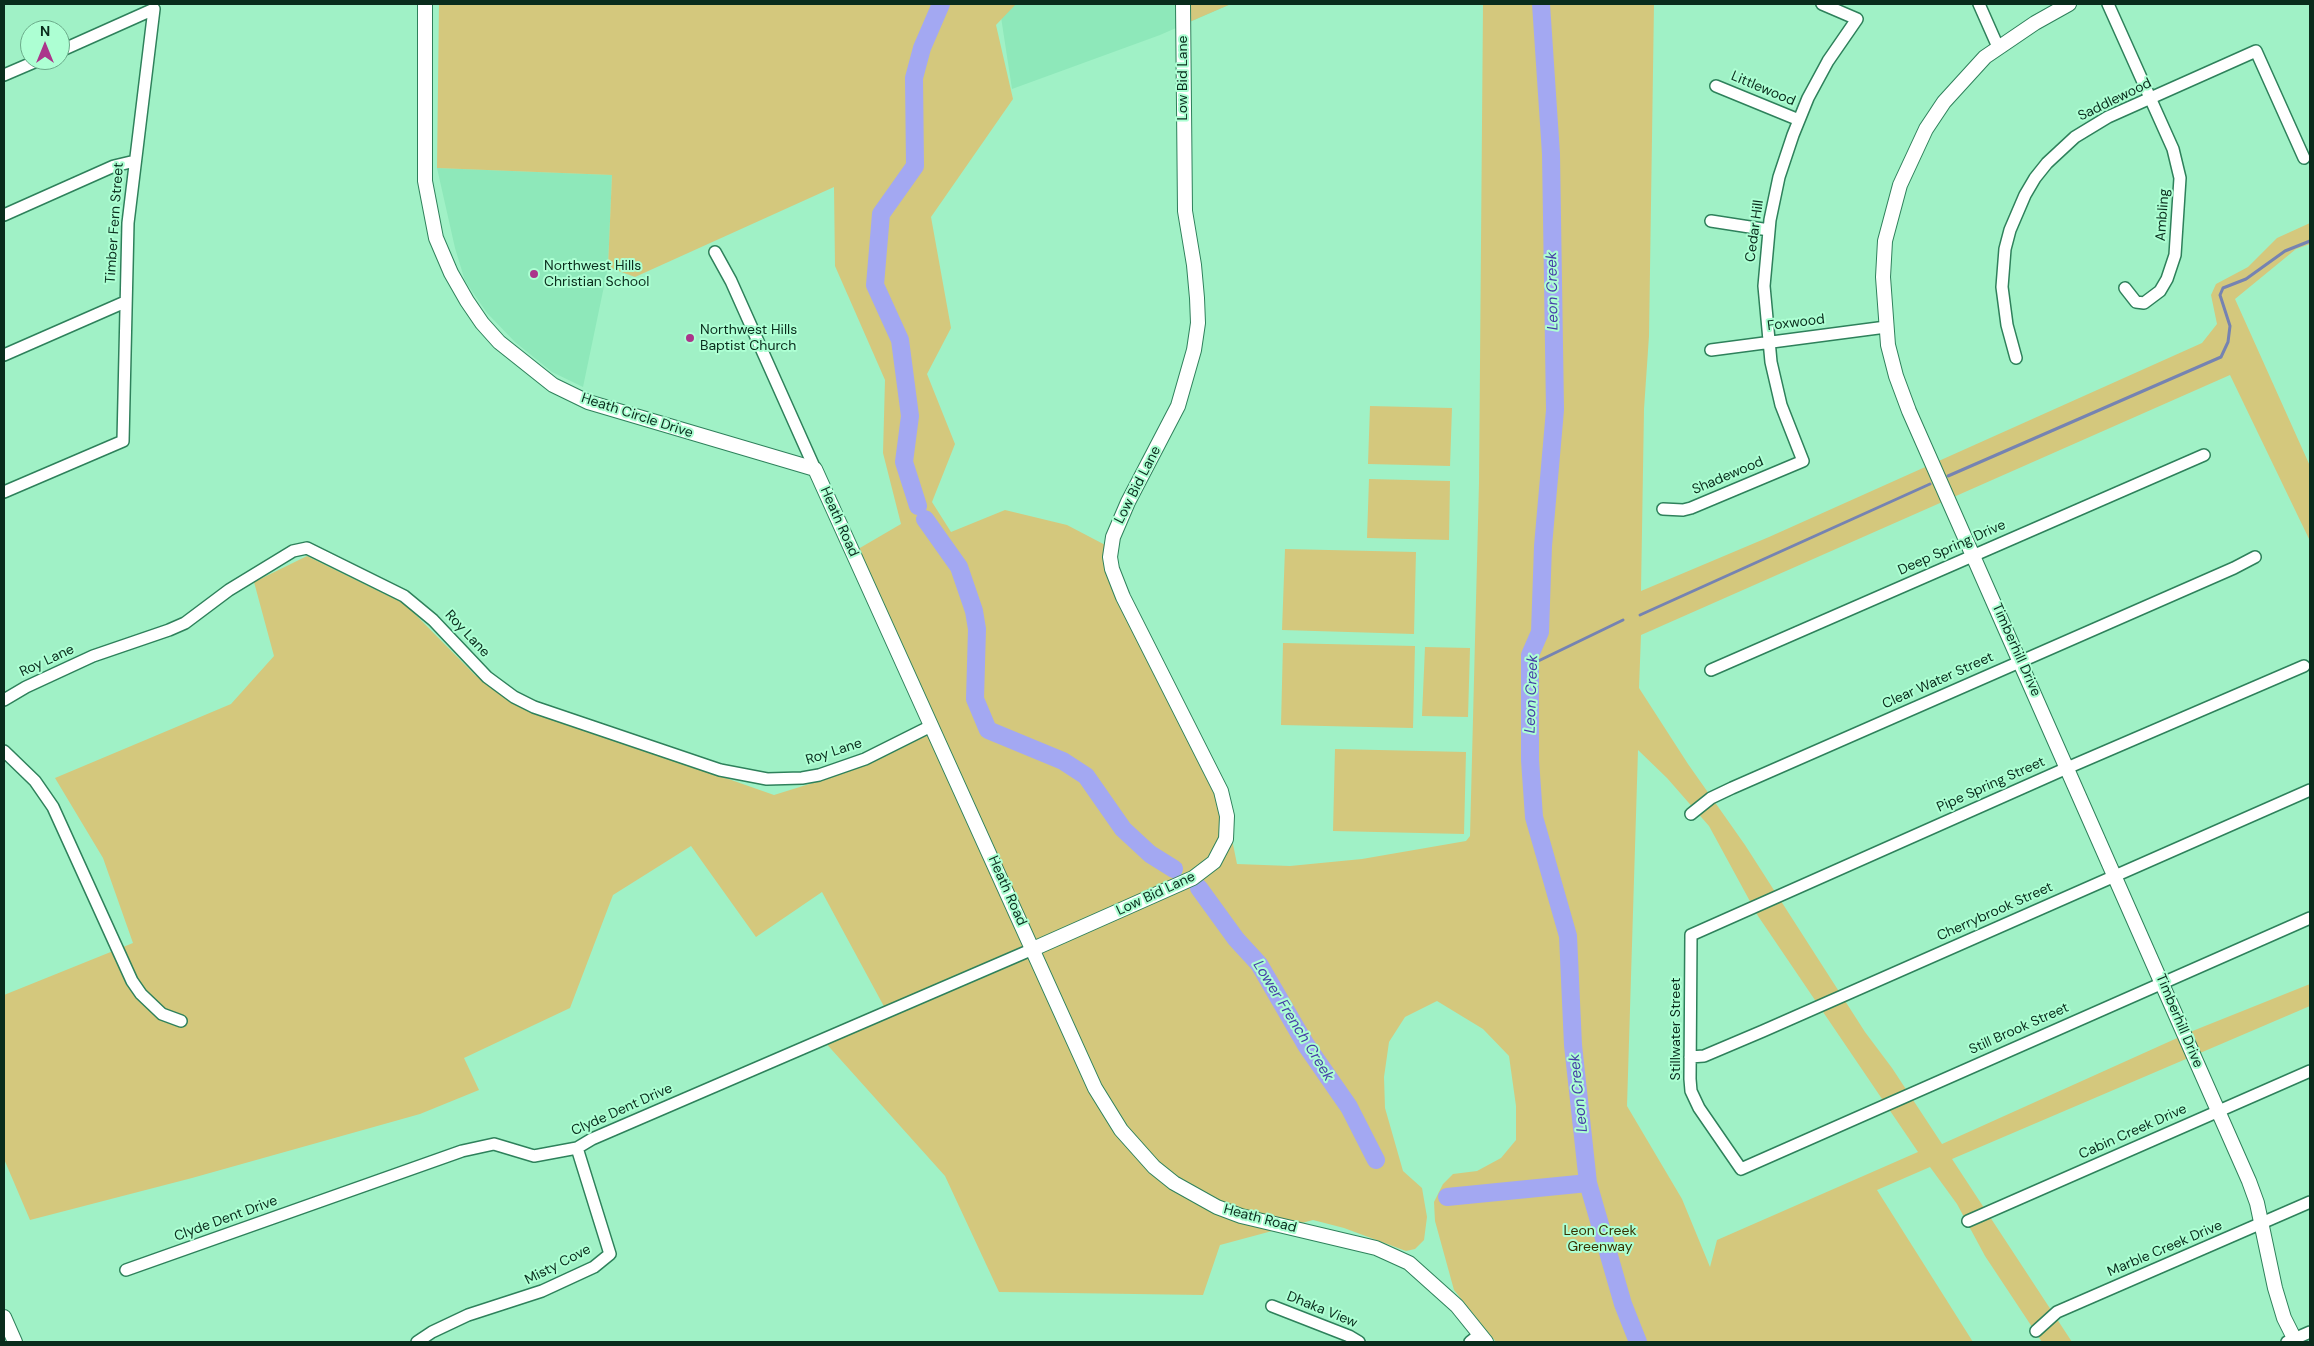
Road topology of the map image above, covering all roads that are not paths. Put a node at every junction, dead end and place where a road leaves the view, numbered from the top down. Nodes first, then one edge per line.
1 (425, 4) edge
2 (1183, 4) edge
3 (1822, 4) edge
4 (1979, 4) edge
5 (2069, 4) edge
6 (2108, 4) edge
7 (70, 47) edge
8 (1998, 47) junction
9 (20, 68) edge
10 (4, 75) edge
11 (1716, 86) dead end
12 (2150, 98) junction
13 (1799, 120) junction
14 (2304, 158) dead end
15 (135, 161) junction
16 (4, 215) edge
17 (1711, 221) dead end
18 (1769, 230) junction
19 (715, 252) dead end
20 (2125, 288) dead end
21 (125, 302) junction
22 (1886, 327) junction
23 (1769, 342) junction
24 (1711, 350) dead end
25 (4, 355) edge
26 (2016, 358) dead end
27 (2204, 455) dead end
28 (1803, 461) joint
29 (815, 469) junction
30 (4, 492) edge
31 (1662, 509) dead end
32 (1974, 555) junction
33 (2255, 557) dead end
34 (2021, 661) junction
35 (2304, 666) dead end
36 (1711, 670) dead end
37 (4, 700) edge
38 (932, 726) junction
39 (4, 751) edge
40 (2067, 768) junction
41 (2310, 790) edge
42 (1691, 814) dead end
43 (2115, 876) junction
44 (2310, 918) edge
45 (1691, 935) joint
46 (1033, 949) junction
47 (2162, 983) junction
48 (181, 1021) dead end
49 (1690, 1057) junction
50 (2310, 1071) edge
51 (2218, 1112) junction
52 (578, 1148) junction
53 (1741, 1169) joint
54 (2310, 1202) edge
55 (1968, 1221) dead end
56 (2261, 1224) junction
57 (126, 1270) dead end
58 (1272, 1306) dead end
59 (4, 1317) edge
60 (2036, 1330) dead end
61 (2310, 1332) edge
62 (1479, 1340) edge
63 (2292, 1341) edge
64 (13, 1342) edge
65 (417, 1342) edge
66 (1359, 1342) edge

1 - 29 street, Heath Circle Drive
2 - 46 street, Low Bid Lane
3 - 13 street, Cedar Hill
4 - 8 street
5 - 8 street, Timberhill Drive
6 - 12 street, Ambling
7 - 15 street, Timber Fern Street
8 - 22 street, Timberhill Drive
9 - 10 street
11 - 13 street, Littlewood
12 - 14 street, Saddlewood
12 - 20 street, Ambling
12 - 26 street, Saddlewood
13 - 18 street, Cedar Hill
15 - 16 street
15 - 21 street, Timber Fern Street
17 - 18 street
18 - 23 street, Cedar Hill
19 - 29 street, Heath Road
21 - 25 street
21 - 30 street, Timber Fern Street
22 - 23 street, Foxwood
22 - 32 street, Timberhill Drive
23 - 24 street, Foxwood
23 - 28 street, Cedar Hill
27 - 32 street, Deep Spring Drive
28 - 31 street, Shadewood
29 - 38 street, Heath Road
32 - 34 street, Timberhill Drive
32 - 36 street, Deep Spring Drive
33 - 34 street, Clear Water Street
34 - 40 street, Timberhill Drive
34 - 42 street, Clear Water Street
35 - 40 street, Pipe Spring Street
37 - 38 street, Roy Lane
38 - 46 street, Heath Road
39 - 48 street
40 - 43 street, Timberhill Drive
40 - 45 street, Pipe Spring Street
41 - 43 street, Cherrybrook Street
43 - 47 street, Timberhill Drive
43 - 49 street, Cherrybrook Street
44 - 47 street, Still Brook Street
45 - 49 street, Stillwater Street
46 - 52 street, Clyde Dent Drive
46 - 62 street, Heath Road
47 - 51 street, Timberhill Drive
47 - 53 street, Still Brook Street
49 - 53 street, Stillwater Street
50 - 51 street, Cabin Creek Drive
51 - 55 street, Cabin Creek Drive
51 - 56 street, Timberhill Drive
52 - 57 street, Clyde Dent Drive
52 - 65 street, Misty Cove
54 - 56 street, Marble Creek Drive
56 - 60 street, Marble Creek Drive
56 - 63 street, Timberhill Drive
58 - 66 street, Dhaka View
59 - 64 street
61 - 63 street

